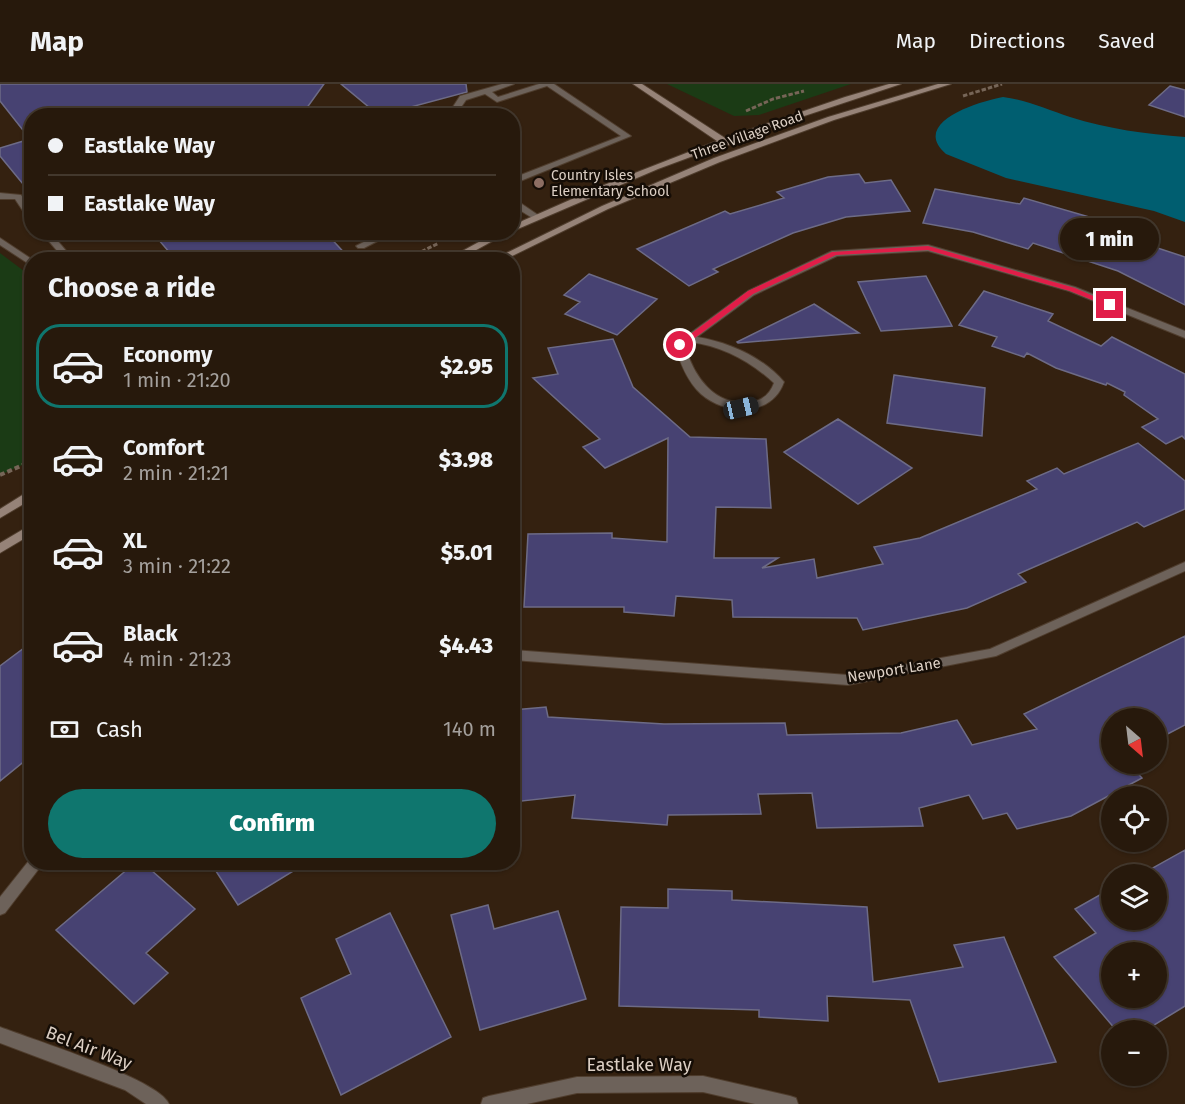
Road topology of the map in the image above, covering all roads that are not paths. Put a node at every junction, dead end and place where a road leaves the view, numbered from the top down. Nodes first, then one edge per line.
1 (510, 84) edge
2 (548, 84) edge
3 (637, 84) edge
4 (897, 84) edge
5 (947, 84) edge
6 (486, 91) junction
7 (456, 108) edge
8 (722, 140) junction
9 (740, 152) junction
10 (520, 178) edge
11 (0, 196) edge
12 (24, 206) edge
13 (520, 206) edge
14 (537, 217) junction
15 (520, 225) edge
16 (52, 240) edge
17 (374, 240) edge
18 (489, 240) edge
19 (0, 241) edge
20 (361, 246) dead end
21 (63, 252) edge
22 (466, 252) edge
23 (513, 252) edge
24 (24, 258) edge
25 (1185, 335) edge
26 (687, 339) junction
27 (24, 498) edge
28 (0, 514) edge
29 (24, 533) edge
30 (0, 549) edge
31 (1185, 566) edge
32 (520, 656) edge
33 (30, 870) edge
34 (0, 908) edge
35 (0, 1035) edge
36 (161, 1104) edge
37 (489, 1104) edge
38 (790, 1104) edge

1 - 6 street
2 - 6 street
2 - 10 street
3 - 8 street
4 - 8 street, Three Village Road
5 - 9 street, Three Village Road
6 - 7 street
8 - 9 street
8 - 14 street, Three Village Road
9 - 23 street, Three Village Road
11 - 12 street
13 - 14 street
14 - 15 street, Three Village Road
16 - 21 street
17 - 20 street
18 - 22 street
19 - 24 street
25 - 26 street
26 - 26 street
27 - 28 street
29 - 30 street
31 - 32 street, Newport Lane
33 - 34 street
35 - 36 street, Bel Air Way
37 - 38 street, Eastlake Way

